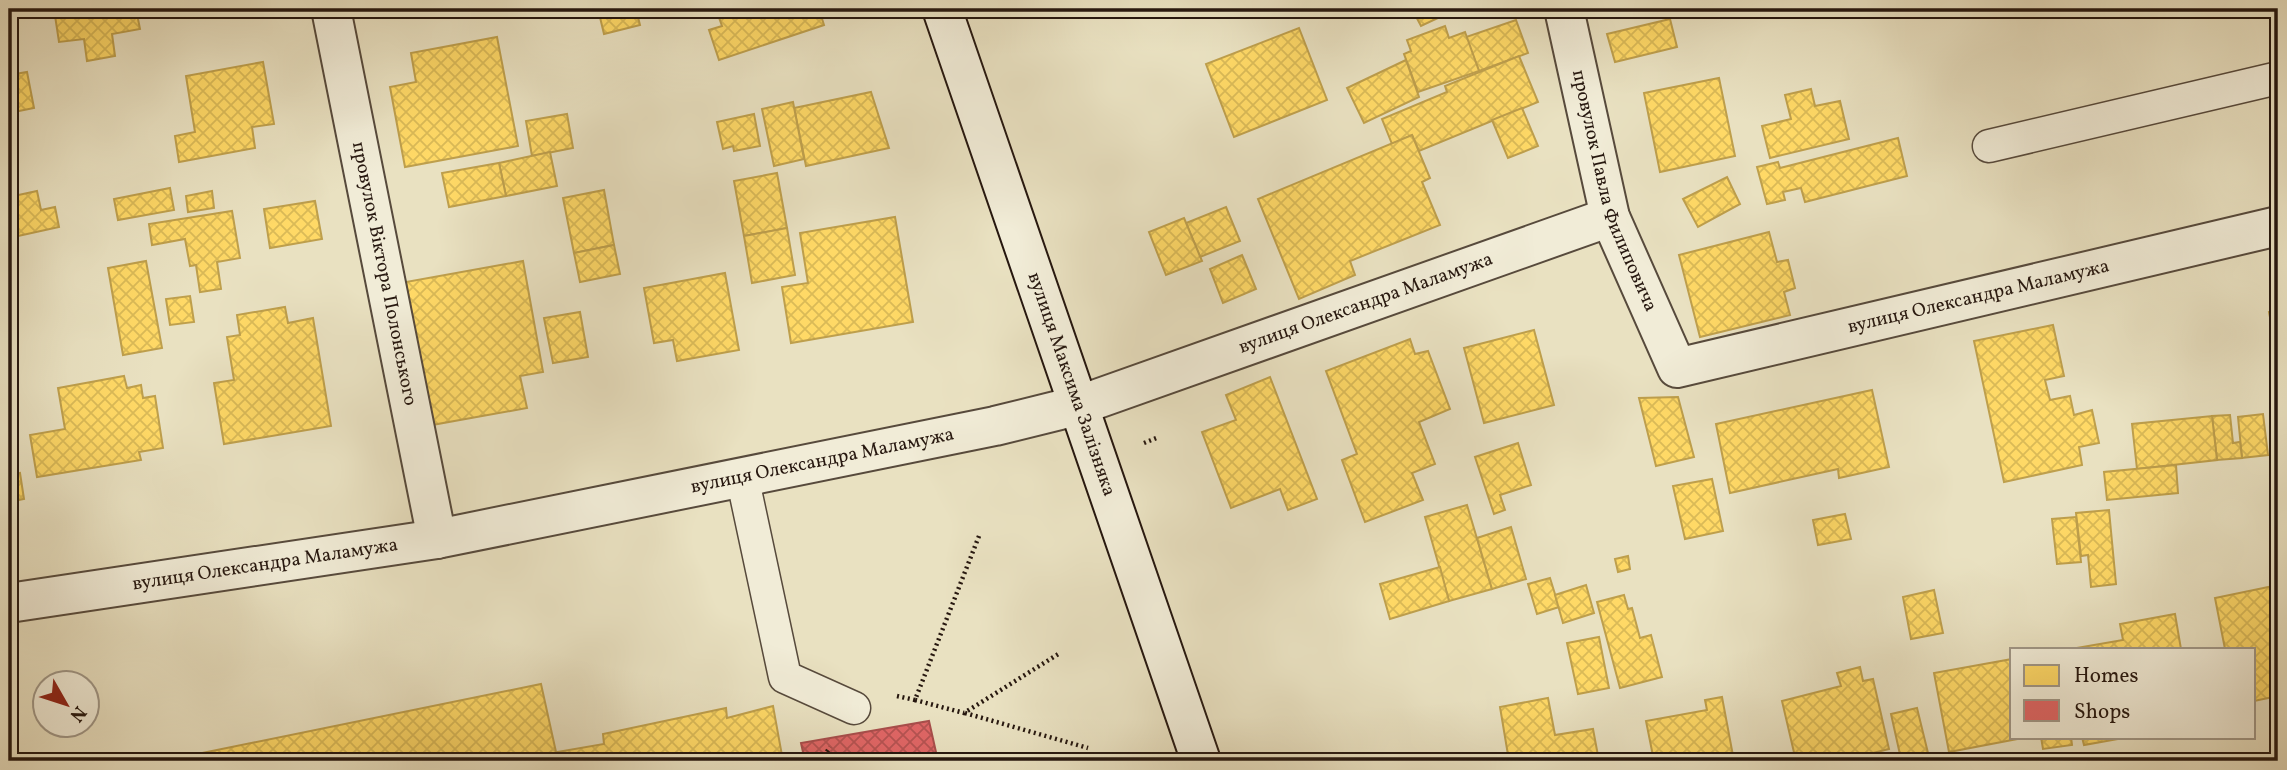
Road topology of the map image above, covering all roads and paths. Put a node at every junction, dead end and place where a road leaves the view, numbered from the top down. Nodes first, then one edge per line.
1 (331, 9) edge
2 (942, 9) edge
3 (1564, 9) edge
4 (2278, 78) edge
5 (1989, 146) dead end
6 (1610, 216) junction
7 (2278, 226) edge
8 (1677, 368) joint
9 (1080, 405) junction
10 (742, 476) junction
11 (979, 536) dead end
12 (437, 539) junction
13 (9, 603) edge
14 (1060, 653) dead end
15 (915, 700) junction
16 (855, 708) joint
17 (964, 713) junction
18 (1088, 748) dead end
19 (1201, 761) edge

1 - 12 street, провулок Віктора Полонського
2 - 9 street, вулиця Максима Залізняка
3 - 6 street, провулок Павла Филиповича
4 - 5 lane
6 - 8 street, провулок Павла Филиповича
6 - 9 street, вулиця Олександра Маламужа
7 - 8 street, вулиця Олександра Маламужа
9 - 10 street, вулиця Олександра Маламужа
9 - 19 street, вулиця Максима Залізняка
10 - 12 street, вулиця Олександра Маламужа
10 - 16 lane
11 - 15 path
12 - 13 street, вулиця Олександра Маламужа
14 - 17 path
15 - 16 path
15 - 17 path
17 - 18 path

